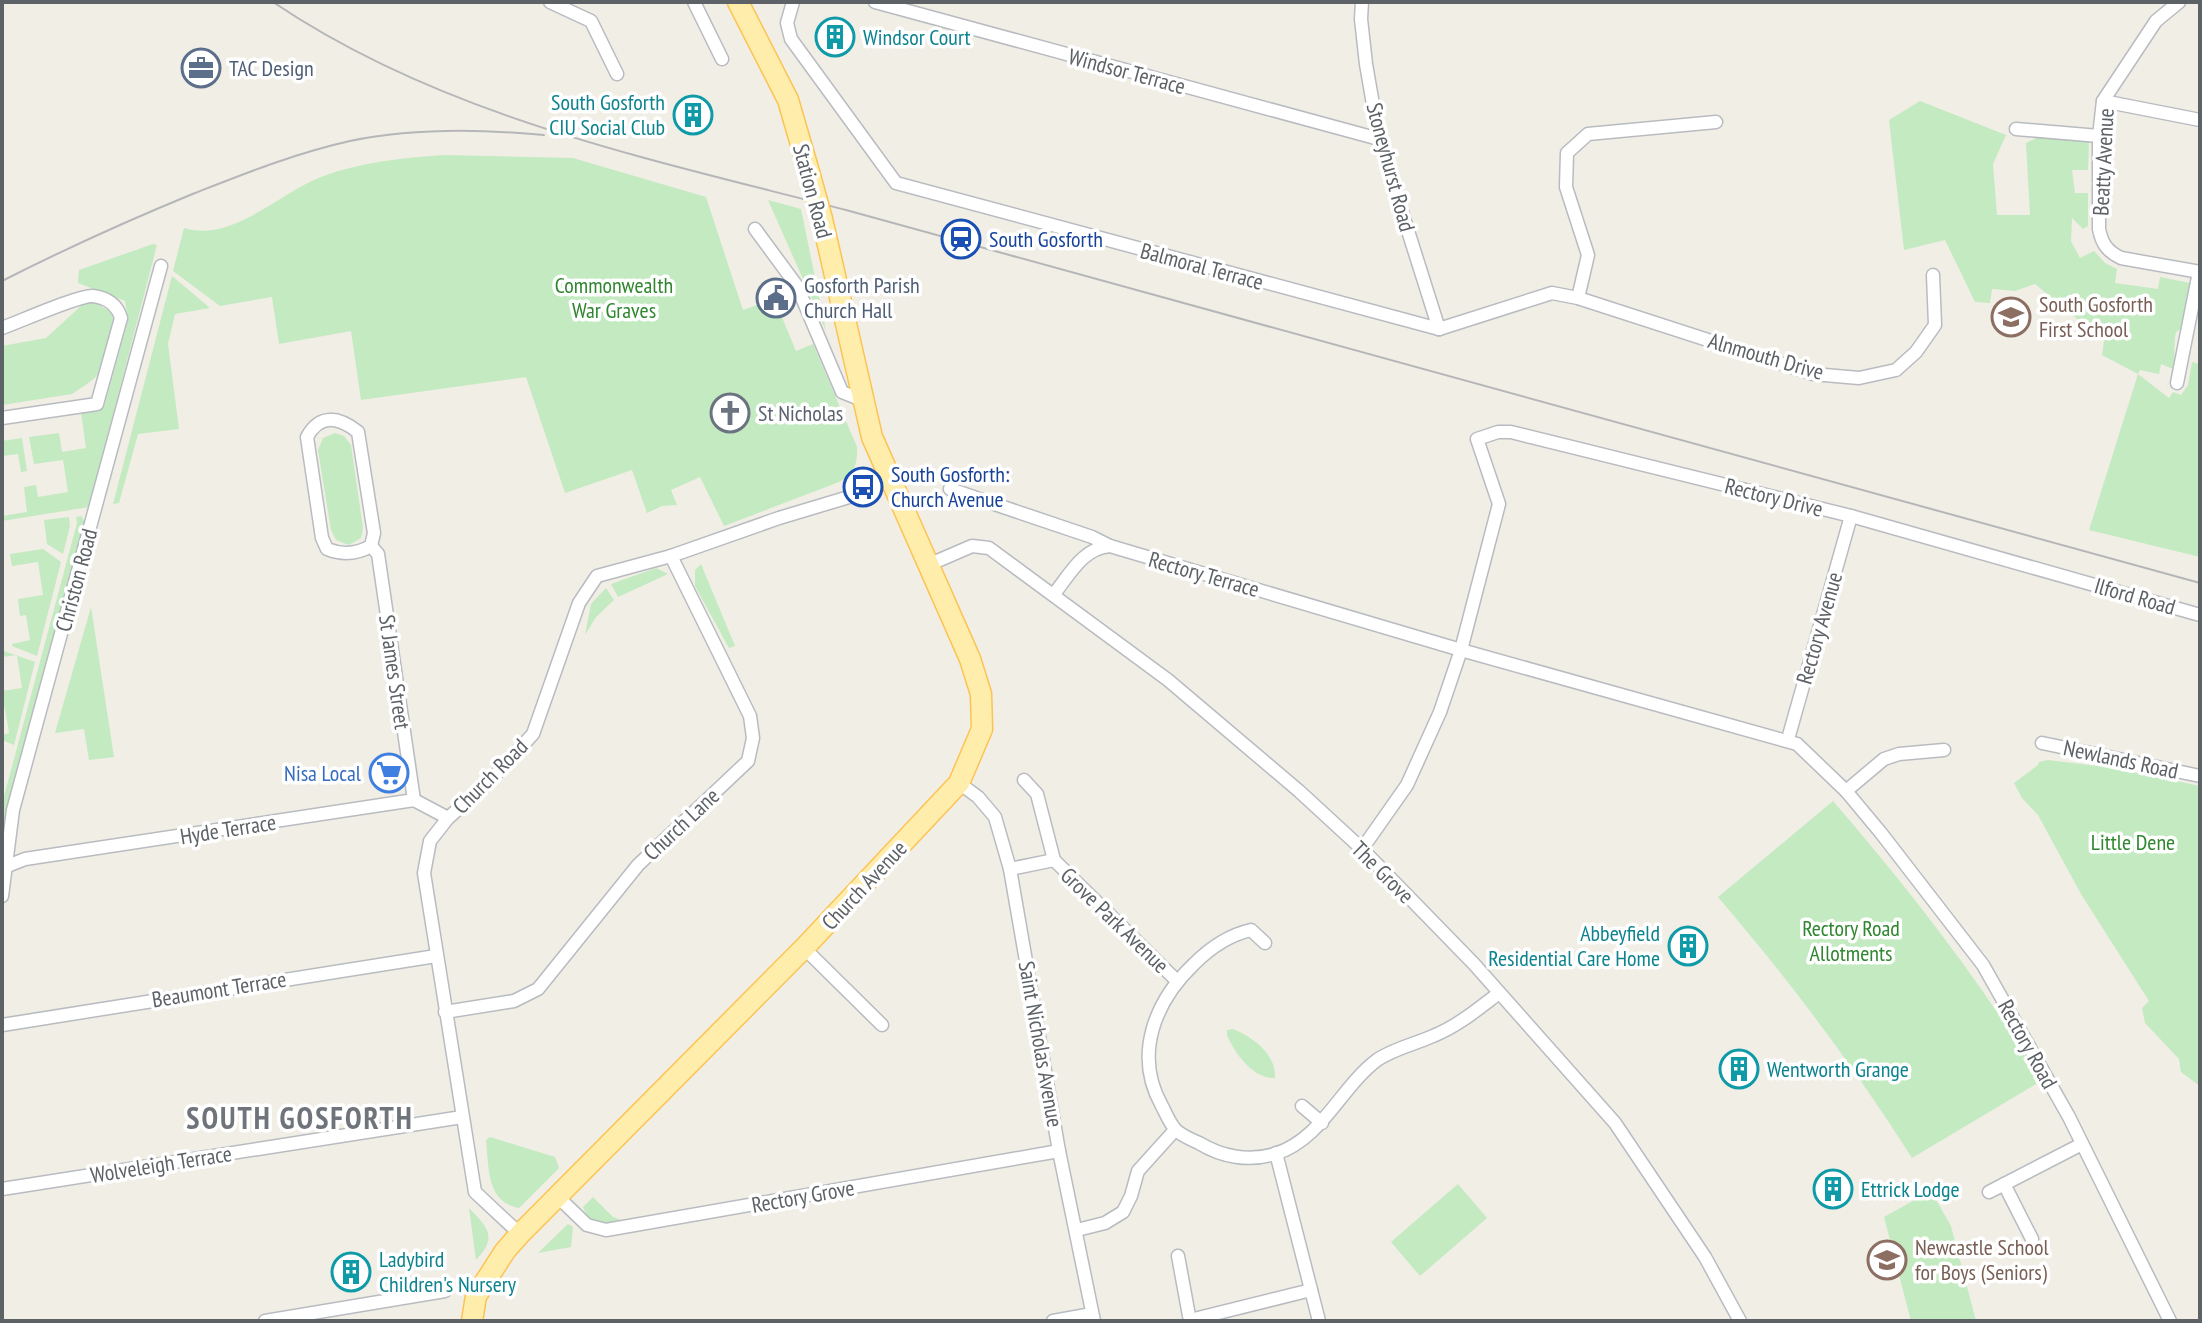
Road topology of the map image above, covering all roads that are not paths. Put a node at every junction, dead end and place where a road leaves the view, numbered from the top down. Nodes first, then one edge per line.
1 (550, 2) edge
2 (694, 2) edge
3 (738, 2) edge
4 (793, 2) edge
5 (875, 2) edge
6 (1362, 2) edge
7 (2179, 2) edge
8 (722, 59) dead end
9 (617, 74) dead end
10 (2103, 101) junction
11 (2200, 120) edge
12 (1716, 122) dead end
13 (2016, 129) dead end
14 (2099, 136) junction
15 (1379, 139) junction
16 (755, 229) dead end
17 (161, 266) dead end
18 (2199, 272) edge
19 (1933, 275) dead end
20 (1578, 298) junction
21 (2, 328) edge
22 (1439, 329) junction
23 (2177, 383) dead end
24 (862, 400) junction
25 (2, 418) edge
26 (872, 437) joint
27 (950, 489) dead end
28 (859, 494) dead end
29 (1851, 516) junction
30 (371, 546) junction
31 (1110, 546) junction
32 (671, 556) junction
33 (928, 565) junction
34 (2070, 577) joint
35 (1054, 594) junction
36 (2200, 615) edge
37 (1461, 650) junction
38 (1788, 739) junction
39 (2042, 743) dead end
40 (1944, 750) dead end
41 (2200, 776) edge
42 (1024, 780) dead end
43 (959, 783) junction
44 (1846, 791) junction
45 (414, 800) junction
46 (448, 818) junction
47 (1362, 849) junction
48 (1054, 860) junction
49 (5, 867) junction
50 (1010, 869) junction
51 (2, 896) edge
52 (1265, 943) dead end
53 (804, 948) junction
54 (436, 956) junction
55 (1176, 980) junction
56 (1499, 993) junction
57 (445, 1012) junction
58 (2, 1025) edge
59 (882, 1025) dead end
60 (1302, 1106) dead end
61 (462, 1117) junction
62 (1322, 1123) junction
63 (1175, 1130) junction
64 (2082, 1144) junction
65 (1059, 1151) junction
66 (1276, 1153) junction
67 (2004, 1184) junction
68 (2, 1189) edge
69 (1989, 1192) dead end
70 (558, 1197) junction
71 (1077, 1230) junction
72 (520, 1234) junction
73 (2032, 1239) dead end
74 (1178, 1256) dead end
75 (1311, 1290) junction
76 (445, 1291) dead end
77 (1093, 1318) edge
78 (1190, 1320) edge
79 (265, 1321) edge
80 (472, 1321) edge
81 (1053, 1321) edge
82 (1319, 1321) edge
83 (1740, 1321) edge
84 (2170, 1321) edge

1 - 9 street
2 - 8 street
3 - 24 main road, Station Road, bridge
4 - 22 street, Balmoral Terrace
5 - 15 street, Windsor Terrace
6 - 15 street, Stoneyhurst Road
7 - 10 street, Beatty Avenue
10 - 11 street
10 - 14 street, Beatty Avenue
12 - 20 street
13 - 14 street
14 - 18 street, Beatty Avenue
15 - 22 street, Stoneyhurst Road
16 - 24 street
17 - 49 street, Christon Road
18 - 23 street
19 - 20 street, Alnmouth Drive
20 - 22 street, Alnmouth Drive
21 - 25 street
24 - 26 main road, Station Road
26 - 33 main road, Church Avenue
27 - 31 street, Rectory Terrace
28 - 32 street, Church Road
29 - 34 street, Rectory Drive
29 - 37 street, Rectory Drive
29 - 38 street, Rectory Avenue
30 - 30 street, St James Street
30 - 45 street, St James Street
31 - 35 street
31 - 37 street, Rectory Terrace
32 - 46 street, Church Road
32 - 57 street, Church Lane
33 - 35 street, The Grove
33 - 43 main road, Church Avenue
34 - 36 street, Ilford Road
35 - 47 street, The Grove
37 - 38 street, Rectory Road
37 - 47 street
38 - 44 street, Rectory Road
39 - 41 street, Newlands Road
40 - 44 street
42 - 48 street, Grove Park Avenue
43 - 50 street, Saint Nicholas Avenue
43 - 53 main road, Church Avenue
44 - 64 street, Rectory Road
45 - 46 street
45 - 49 street, Hyde Terrace
46 - 54 street, Church Road
47 - 56 street, The Grove
48 - 50 street, Grove Park Avenue
48 - 55 street, Grove Park Avenue
49 - 51 street, Christon Road
50 - 65 street, Saint Nicholas Avenue
52 - 55 street
53 - 59 street
53 - 70 main road, Church Avenue
54 - 57 street, Church Road
54 - 58 street, Beaumont Terrace
55 - 63 street
56 - 62 street
56 - 83 street, The Grove
57 - 61 street, Church Road
60 - 62 street
61 - 68 street, Wolveleigh Terrace
61 - 72 street, Church Road
62 - 66 street
63 - 66 street
63 - 71 street
64 - 67 street
64 - 84 street, Rectory Road
65 - 70 street, Rectory Grove
65 - 71 street, Saint Nicholas Avenue
66 - 75 street
67 - 69 street
67 - 73 street
70 - 72 main road, Church Avenue
71 - 77 street, Saint Nicholas Avenue
72 - 80 main road, Church Avenue
74 - 78 street
75 - 78 street
75 - 82 street
76 - 79 street
77 - 81 street

